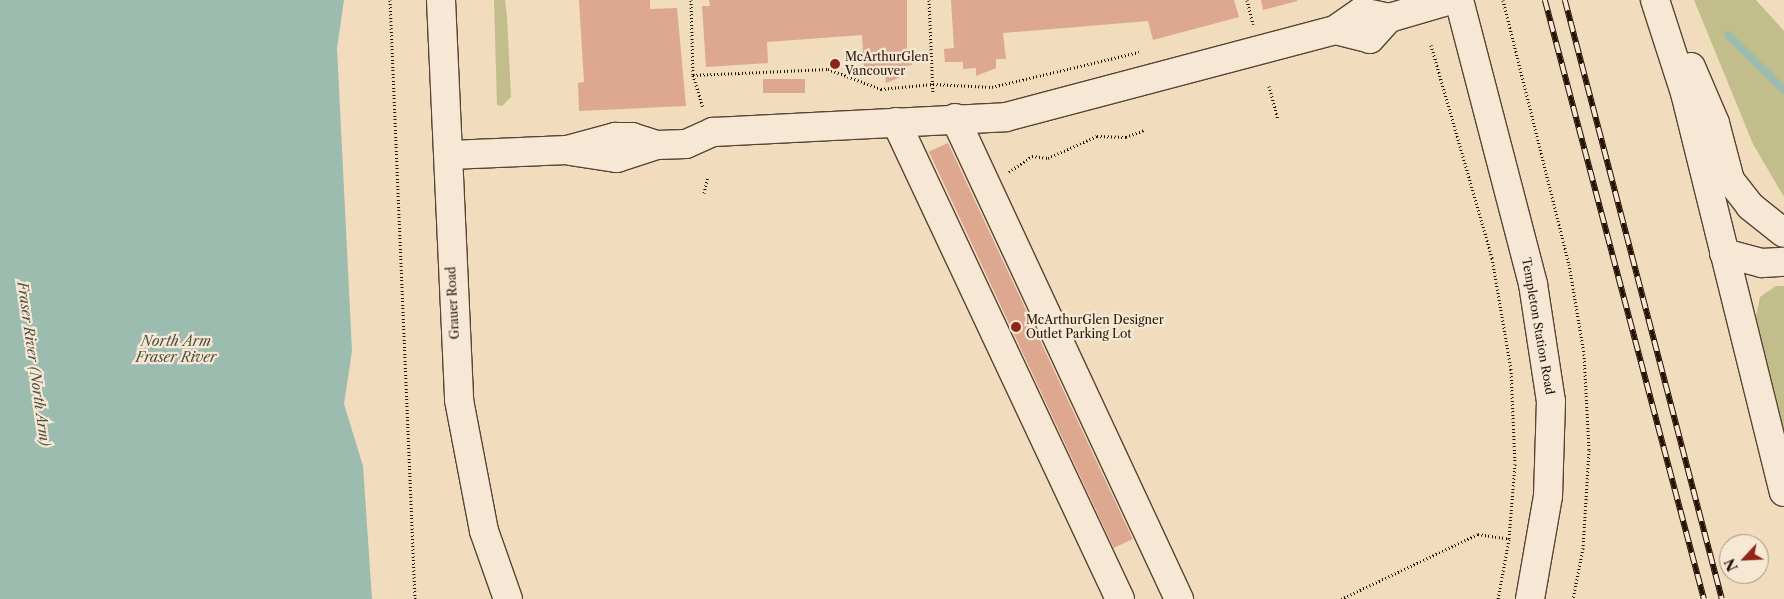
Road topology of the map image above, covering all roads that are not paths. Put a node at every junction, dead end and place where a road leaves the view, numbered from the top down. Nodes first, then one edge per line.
1 (441, 0) edge
2 (1451, 0) edge
3 (1459, 0) edge
4 (1655, 0) edge
5 (1659, 0) edge
6 (955, 118) junction
7 (896, 122) junction
8 (450, 156) junction
9 (1750, 206) junction
10 (1784, 219) edge
11 (1784, 233) edge
12 (1724, 253) junction
13 (1777, 266) edge
14 (1784, 492) edge
15 (508, 599) edge
16 (1120, 599) edge
17 (1179, 599) edge
18 (1530, 599) edge

1 - 8 street, Grauer Road
2 - 6 street
3 - 18 street, Templeton Station Road
4 - 12 street
5 - 9 street
6 - 7 street
6 - 17 street
7 - 8 street
7 - 16 street
8 - 15 street, Grauer Road
9 - 10 street
9 - 11 street
12 - 13 street
12 - 14 street

